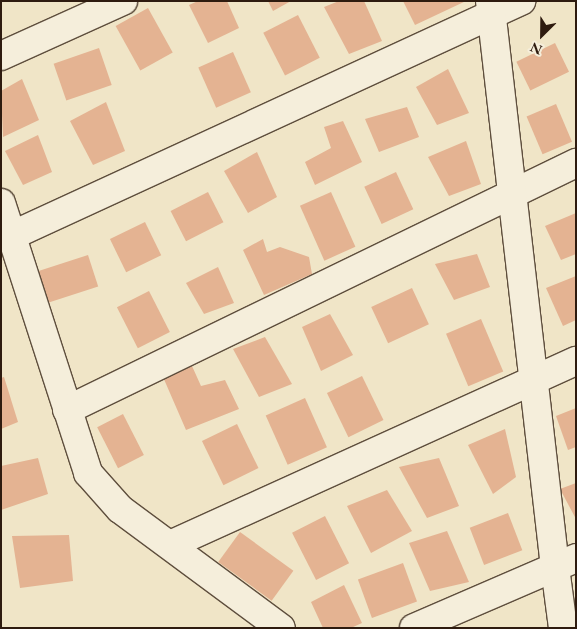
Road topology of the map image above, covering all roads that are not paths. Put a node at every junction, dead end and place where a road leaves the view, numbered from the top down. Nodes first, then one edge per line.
1 (123, 1) edge
2 (521, 1) edge
3 (491, 8) edge
4 (1, 56) edge
5 (576, 164) edge
6 (512, 194) junction
7 (1, 203) edge
8 (11, 236) junction
9 (576, 361) edge
10 (534, 381) junction
11 (67, 410) junction
12 (170, 545) junction
13 (565, 562) edge
14 (281, 628) edge
15 (414, 628) edge
16 (563, 628) edge

1 - 4 street
2 - 3 street
3 - 6 street
3 - 8 street
5 - 6 street
6 - 10 street
6 - 11 street
7 - 8 street
8 - 11 street
9 - 10 street
10 - 12 street
10 - 13 street
11 - 12 street
12 - 14 street
13 - 15 street
13 - 16 street

